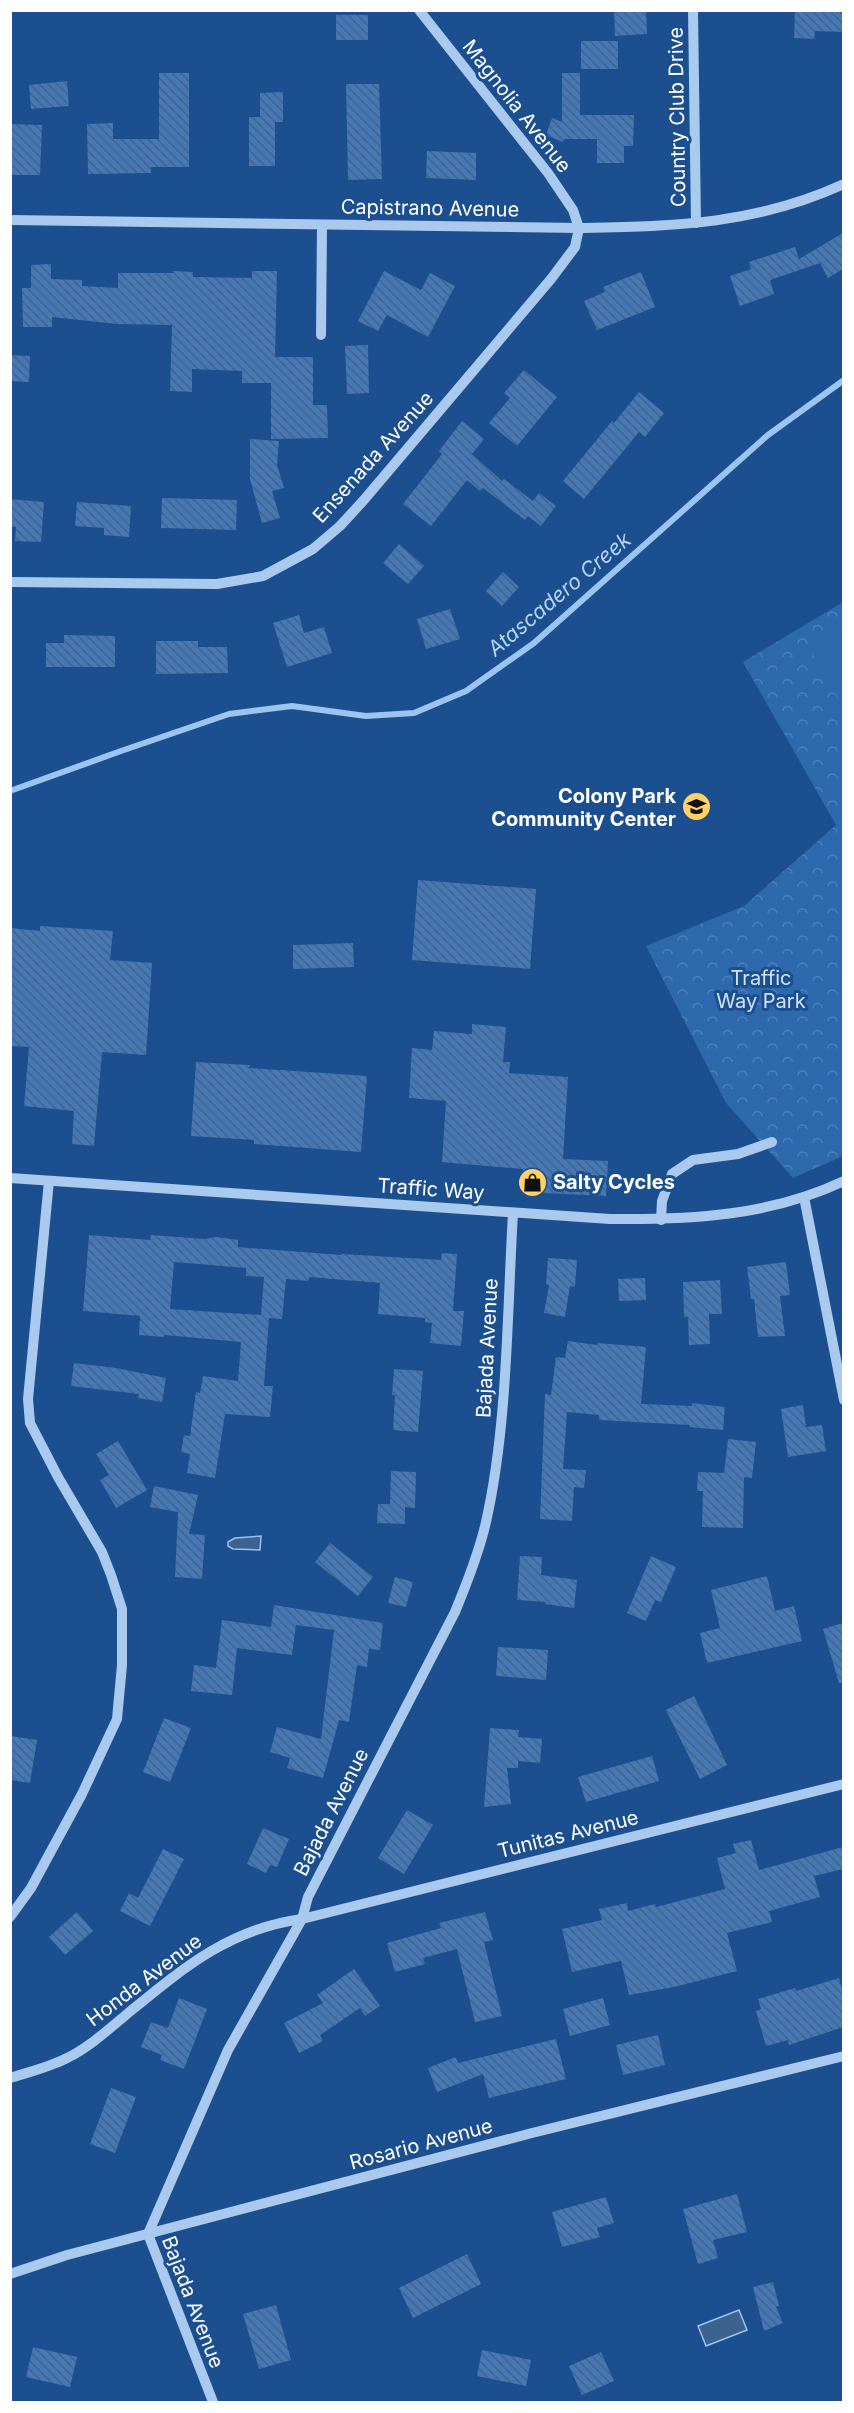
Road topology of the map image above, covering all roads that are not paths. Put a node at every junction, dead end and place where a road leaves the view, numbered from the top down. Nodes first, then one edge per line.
1 (419, 10) edge
2 (693, 10) edge
3 (843, 184) edge
4 (10, 220) edge
5 (696, 223) junction
6 (322, 225) junction
7 (579, 228) junction
8 (321, 335) dead end
9 (10, 582) edge
10 (772, 1142) dead end
11 (10, 1178) edge
12 (49, 1181) junction
13 (843, 1182) edge
14 (804, 1197) junction
15 (513, 1213) junction
16 (661, 1220) junction
17 (843, 1400) edge
18 (843, 1784) edge
19 (10, 1917) edge
20 (302, 1919) junction
21 (843, 2056) edge
22 (10, 2078) edge
23 (148, 2234) junction
24 (10, 2274) edge
25 (213, 2403) edge

1 - 7 street, Magnolia Avenue
2 - 5 street, Country Club Drive
3 - 5 street, Capistrano Avenue
4 - 6 street, Capistrano Avenue
5 - 7 street, Capistrano Avenue
6 - 7 street, Capistrano Avenue
6 - 8 street
7 - 9 street, Ensenada Avenue
10 - 16 street
11 - 12 street, Traffic Way
12 - 15 street, Traffic Way
12 - 19 street
13 - 14 street, Traffic Way
14 - 16 street, Traffic Way
14 - 17 street
15 - 16 street, Traffic Way
15 - 20 street, Bajada Avenue
18 - 20 street, Tunitas Avenue
20 - 22 street, Honda Avenue
20 - 23 street, Bajada Avenue
21 - 23 street, Rosario Avenue
23 - 24 street, Rosario Avenue
23 - 25 street, Bajada Avenue

